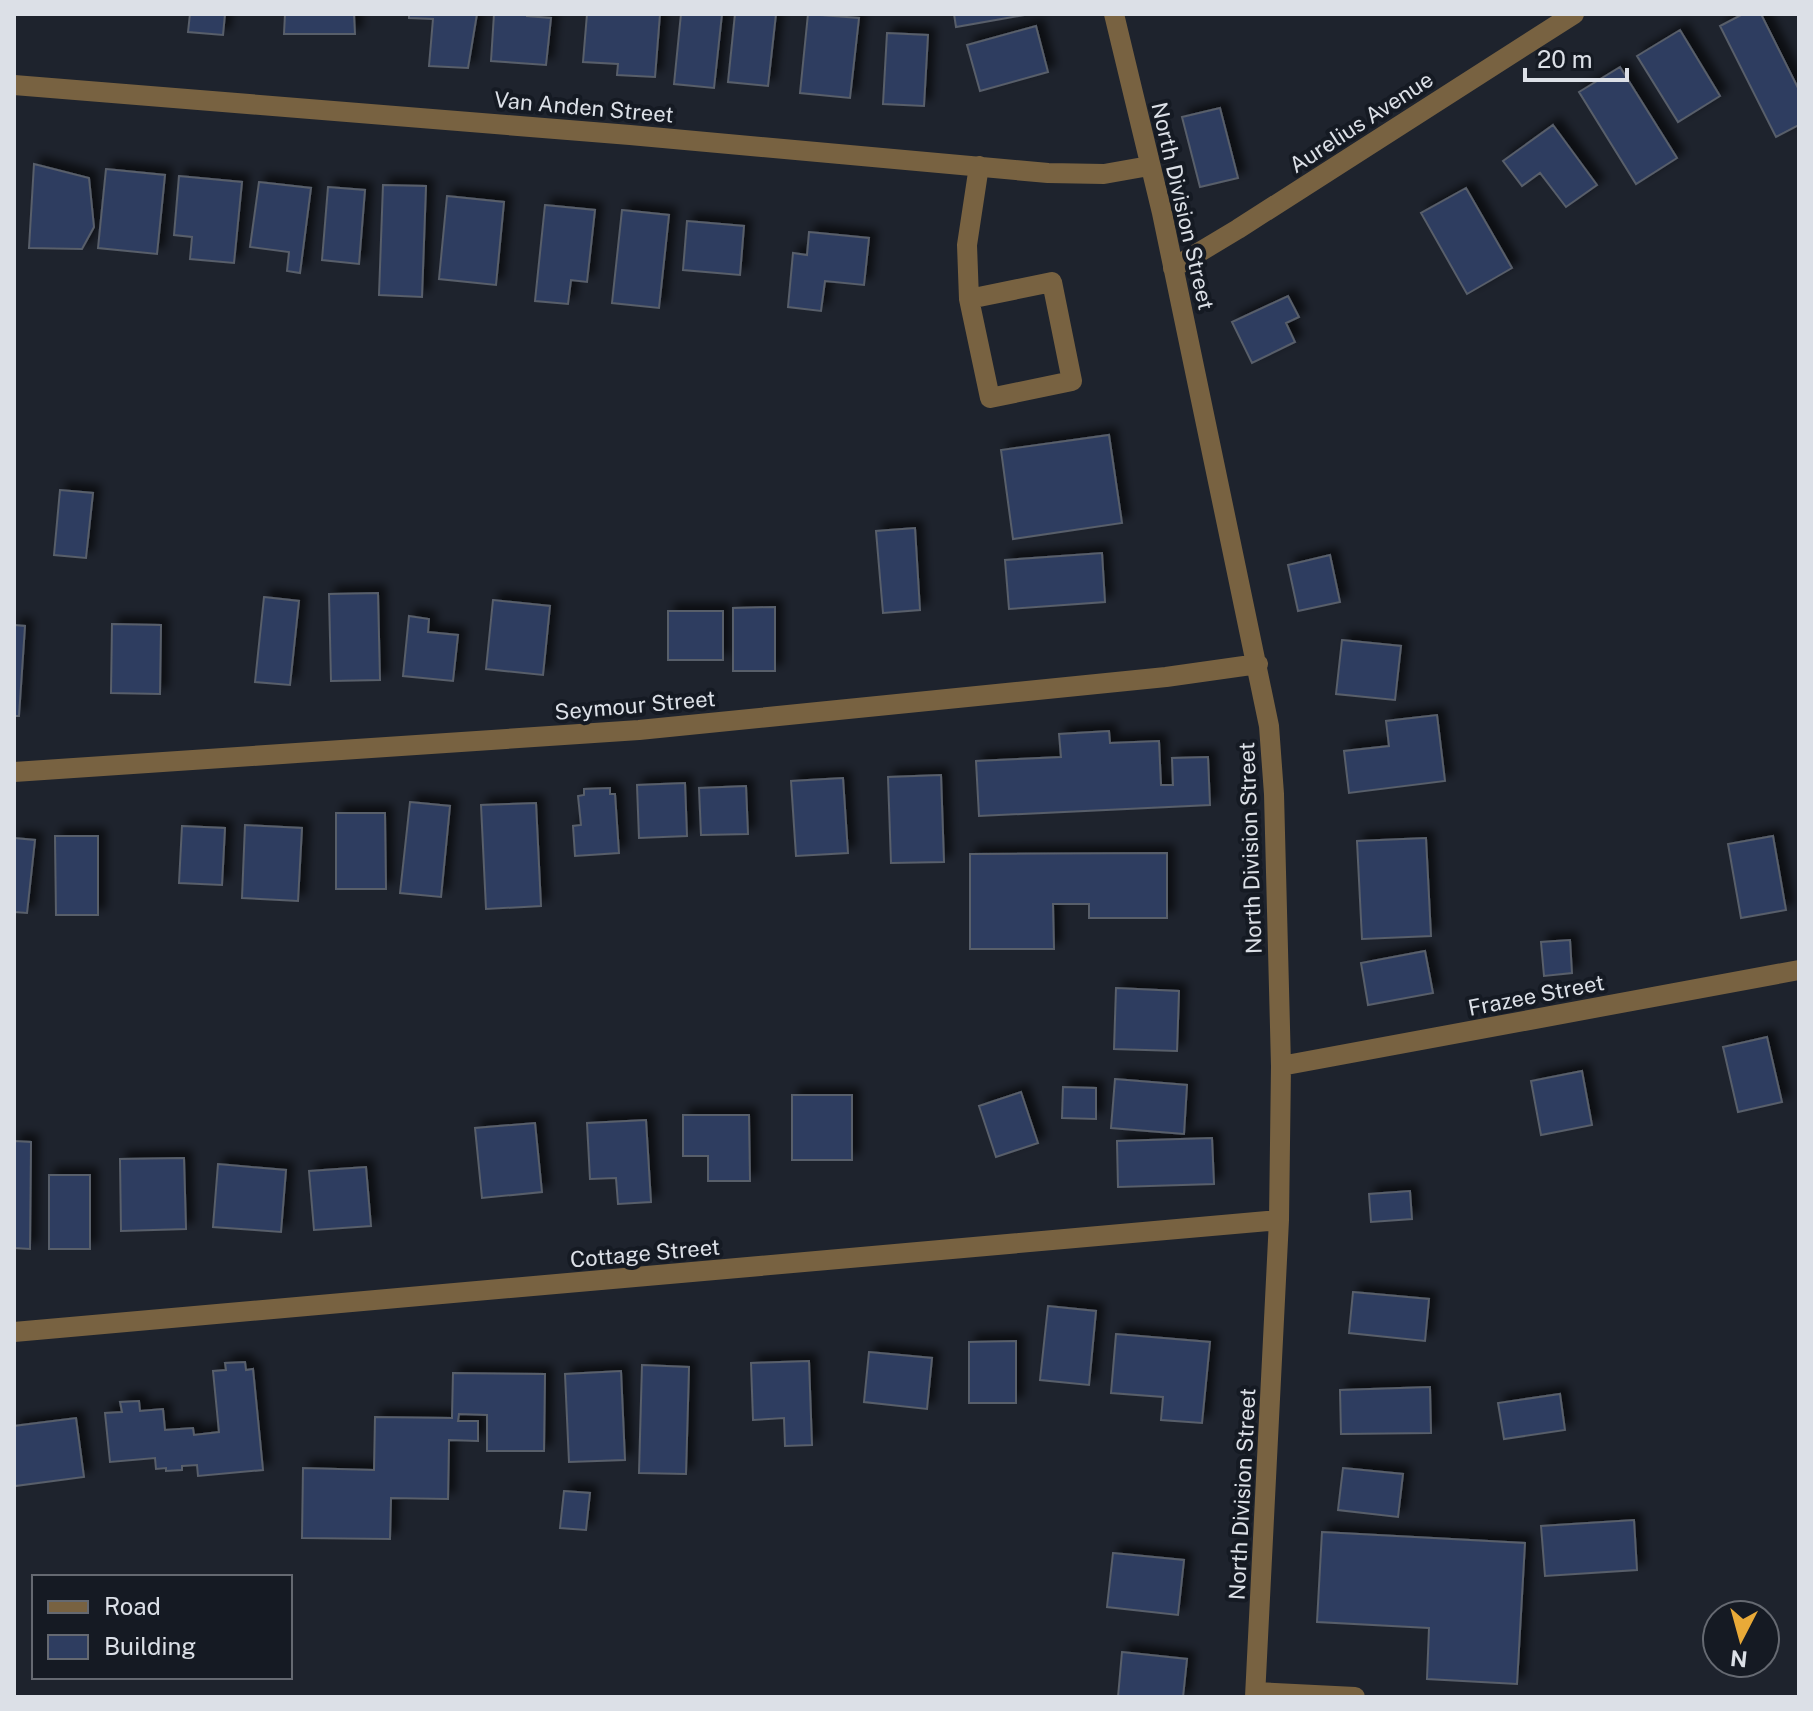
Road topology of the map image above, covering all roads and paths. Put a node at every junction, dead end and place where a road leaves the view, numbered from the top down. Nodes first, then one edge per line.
1 (1114, 14) edge
2 (1574, 14) edge
3 (14, 85) edge
4 (979, 166) junction
5 (1149, 166) junction
6 (1173, 268) junction
7 (969, 299) junction
8 (1258, 664) junction
9 (14, 772) edge
10 (1799, 970) edge
11 (1281, 1066) junction
12 (1279, 1220) junction
13 (14, 1332) edge
14 (1256, 1695) edge
15 (1355, 1697) edge

1 - 5 street, North Division Street
2 - 6 street, Aurelius Avenue
3 - 4 street, Van Anden Street
4 - 5 street, Van Anden Street
4 - 7 street
5 - 6 street, North Division Street
6 - 8 street, North Division Street
7 - 7 street
8 - 9 street, Seymour Street
8 - 11 street, North Division Street
10 - 11 street, Frazee Street
11 - 12 street, North Division Street
12 - 13 street, Cottage Street
12 - 14 street, North Division Street
14 - 15 street

